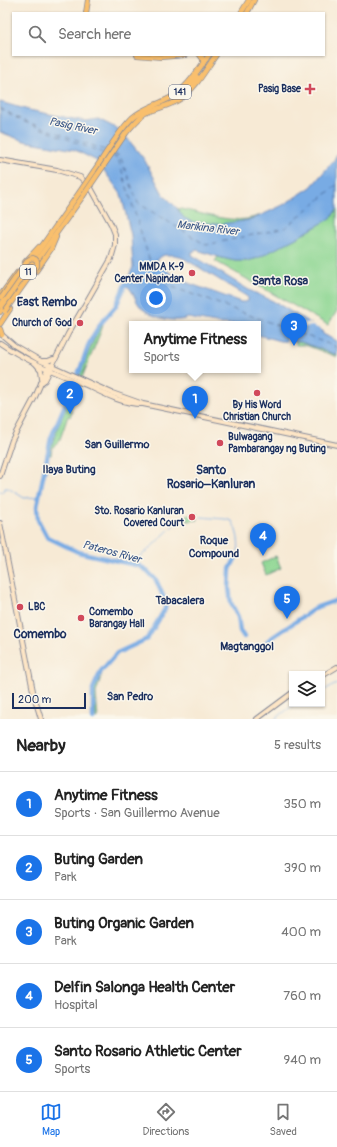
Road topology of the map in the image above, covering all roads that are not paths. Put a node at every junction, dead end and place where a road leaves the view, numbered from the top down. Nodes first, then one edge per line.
1 (85, 0) edge
2 (88, 0) edge
3 (251, 0) edge
4 (84, 12) edge
5 (84, 12) edge
6 (244, 12) edge
7 (244, 12) edge
8 (149, 56) edge
9 (173, 56) edge
10 (201, 56) edge
11 (210, 56) edge
12 (210, 56) edge
13 (215, 56) edge
14 (218, 56) edge
15 (202, 65) junction
16 (153, 108) junction
17 (0, 160) edge
18 (81, 194) junction
19 (58, 233) junction
20 (48, 237) junction
21 (1, 298) edge
22 (0, 306) edge
23 (2, 312) edge
24 (0, 318) edge
25 (0, 324) edge
26 (0, 329) edge
27 (1, 335) edge
28 (0, 343) edge
29 (54, 358) junction
30 (41, 361) junction
31 (33, 362) junction
32 (49, 367) junction
33 (64, 371) junction
34 (57, 373) junction
35 (73, 377) junction
36 (43, 380) junction
37 (337, 446) edge
38 (0, 476) edge
39 (0, 522) edge
40 (337, 667) edge
41 (325, 674) edge
42 (289, 695) edge
43 (41, 719) edge
44 (256, 719) edge

1 - 4 main road
2 - 5 main road
3 - 6 main road
3 - 7 main road
8 - 9 main road
10 - 15 main road
11 - 15 main road, 141
12 - 16 main road, 11
13 - 16 main road, 11
14 - 16 main road, 141
15 - 16 main road, 141
16 - 18 main road, 11, bridge
17 - 29 main road
18 - 19 main road, 11
18 - 20 main road, 11
19 - 23 main road, 11
19 - 25 main road
20 - 21 main road
20 - 22 main road, 11
21 - 23 main road, bridge
23 - 24 main road
26 - 27 main road
27 - 30 main road
28 - 31 main road
29 - 30 main road
29 - 32 main road
29 - 33 main road
30 - 32 main road
31 - 32 main road
31 - 36 main road
32 - 33 main road
32 - 34 main road
32 - 36 main road
33 - 35 main road
34 - 35 main road
34 - 36 main road
35 - 37 main road
36 - 38 main road
39 - 43 main road
40 - 41 main road
42 - 44 main road

